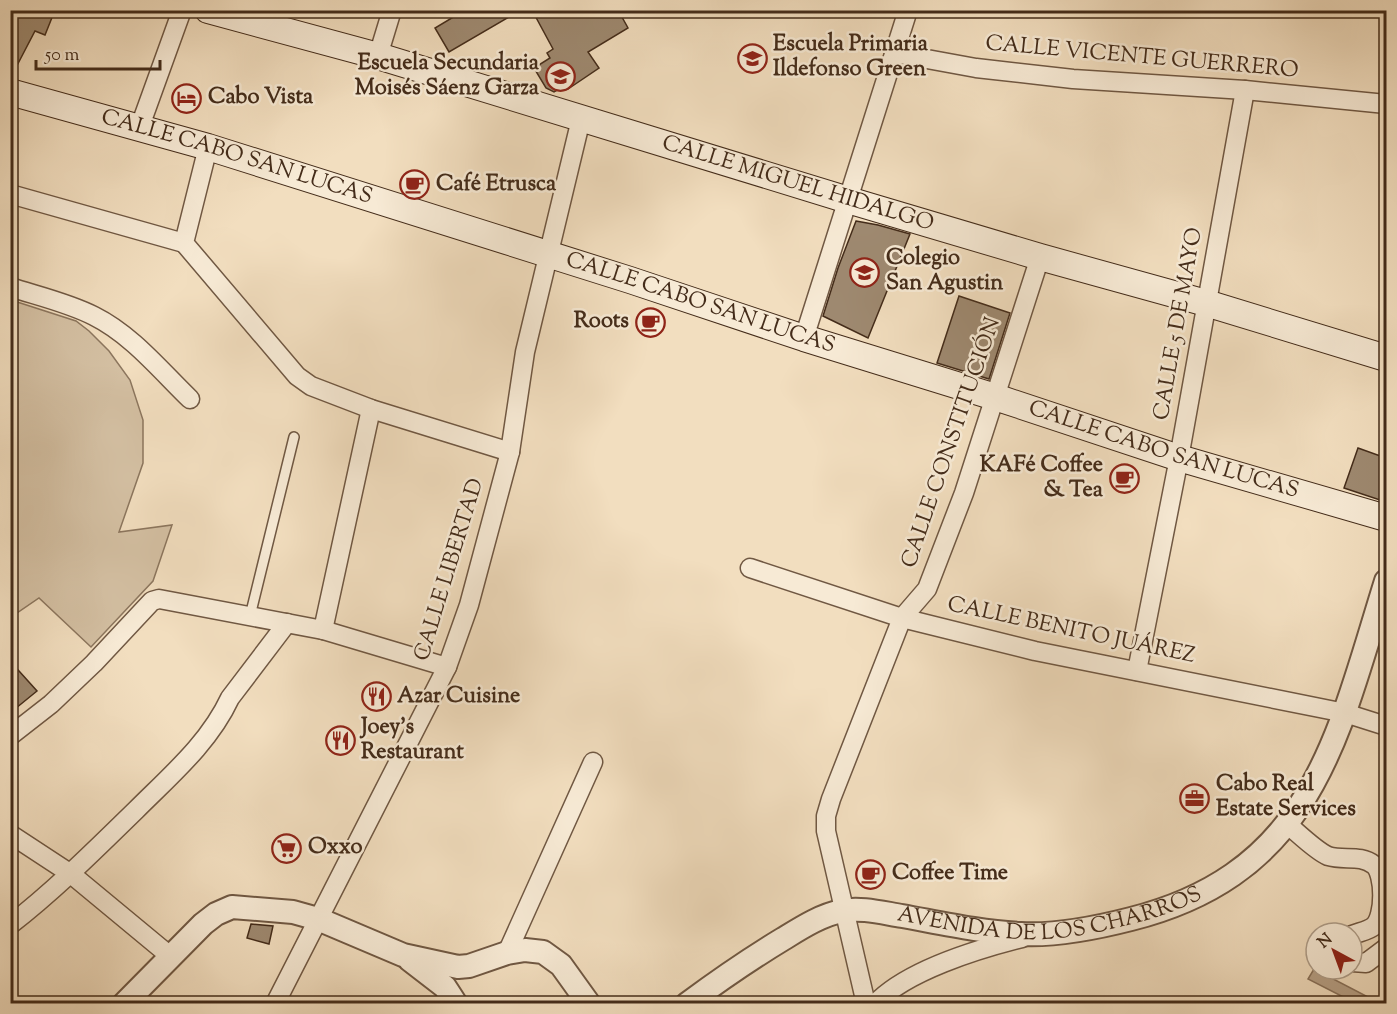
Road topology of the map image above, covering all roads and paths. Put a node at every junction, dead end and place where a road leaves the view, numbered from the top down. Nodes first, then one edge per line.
1 (182, 10) edge
2 (208, 10) edge
3 (392, 10) edge
4 (908, 10) edge
5 (894, 53) junction
6 (378, 56) junction
7 (1245, 90) junction
8 (10, 92) edge
9 (1386, 104) edge
10 (581, 119) junction
11 (139, 129) junction
12 (208, 147) junction
13 (10, 194) edge
14 (848, 200) junction
15 (184, 243) junction
16 (548, 255) junction
17 (1040, 258) junction
18 (10, 287) edge
19 (1206, 303) junction
20 (804, 338) junction
21 (1386, 358) edge
22 (995, 397) junction
23 (190, 399) dead end
24 (370, 409) junction
25 (294, 437) dead end
26 (510, 452) junction
27 (1179, 458) junction
28 (1386, 518) edge
29 (750, 568) dead end
30 (1386, 581) edge
31 (250, 616) junction
32 (902, 618) junction
33 (287, 624) junction
34 (323, 630) junction
35 (447, 667) junction
36 (1137, 671) junction
37 (1345, 713) junction
38 (1386, 726) edge
39 (10, 736) edge
40 (593, 762) dead end
41 (1287, 825) junction
42 (10, 834) edge
43 (71, 874) junction
44 (843, 910) junction
45 (318, 919) junction
46 (10, 925) edge
47 (1364, 931) edge
48 (1033, 935) junction
49 (1386, 948) edge
50 (507, 953) junction
51 (403, 955) junction
52 (170, 956) junction
53 (1364, 963) edge
54 (124, 1004) edge
55 (275, 1004) edge
56 (456, 1004) edge
57 (589, 1004) edge
58 (687, 1004) edge
59 (866, 1004) edge
60 (875, 1004) edge

1 - 11 street
2 - 6 main road, CALLE MIGUEL HIDALGO
3 - 6 street
4 - 5 street
5 - 7 street, CALLE VICENTE GUERRERO
5 - 14 street
6 - 10 main road, CALLE MIGUEL HIDALGO
7 - 9 street, CALLE VICENTE GUERRERO
7 - 19 street, CALLE 5 DE MAYO
8 - 11 main road, CALLE CABO SAN LUCAS
10 - 14 main road, CALLE MIGUEL HIDALGO
10 - 16 street, CALLE LIBERTAD
11 - 12 main road, CALLE CABO SAN LUCAS
12 - 15 street
12 - 16 main road, CALLE CABO SAN LUCAS
13 - 15 street
14 - 17 main road, CALLE MIGUEL HIDALGO
14 - 20 street
15 - 24 street
16 - 20 main road, CALLE CABO SAN LUCAS
16 - 26 street, CALLE LIBERTAD
17 - 19 main road, CALLE MIGUEL HIDALGO
17 - 22 street, CALLE CONSTITUCIÓN
18 - 23 street
19 - 21 main road, CALLE MIGUEL HIDALGO
19 - 27 street, CALLE 5 DE MAYO
20 - 22 main road, CALLE CABO SAN LUCAS
22 - 27 main road, CALLE CABO SAN LUCAS
22 - 32 street, CALLE CONSTITUCIÓN
24 - 26 street
24 - 34 street
25 - 31 lane
26 - 35 street, CALLE LIBERTAD
27 - 28 main road, CALLE CABO SAN LUCAS
27 - 36 street, CALLE 5 DE MAYO
29 - 32 street, CALLE BENITO JUÁREZ
30 - 37 street, AVENIDA DE LOS CHARROS
31 - 33 street
31 - 39 street
32 - 36 street, CALLE BENITO JUÁREZ
32 - 44 street, CALLE CONSTITUCIÓN
33 - 34 street
33 - 43 street
34 - 35 street
35 - 45 street, CALLE LIBERTAD
36 - 37 street, CALLE BENITO JUÁREZ
37 - 38 street, CALLE BENITO JUÁREZ
37 - 41 street, AVENIDA DE LOS CHARROS
40 - 50 street
41 - 47 street
41 - 48 street, AVENIDA DE LOS CHARROS
42 - 43 street
43 - 46 street
43 - 52 street
44 - 48 street, AVENIDA DE LOS CHARROS
44 - 58 street, AVENIDA DE LOS CHARROS
44 - 59 street, CALLE CONSTITUCIÓN
45 - 51 street
45 - 52 street
45 - 55 street, CALLE LIBERTAD
48 - 60 street
49 - 53 street
50 - 51 street
50 - 57 street
51 - 56 street
52 - 54 street

